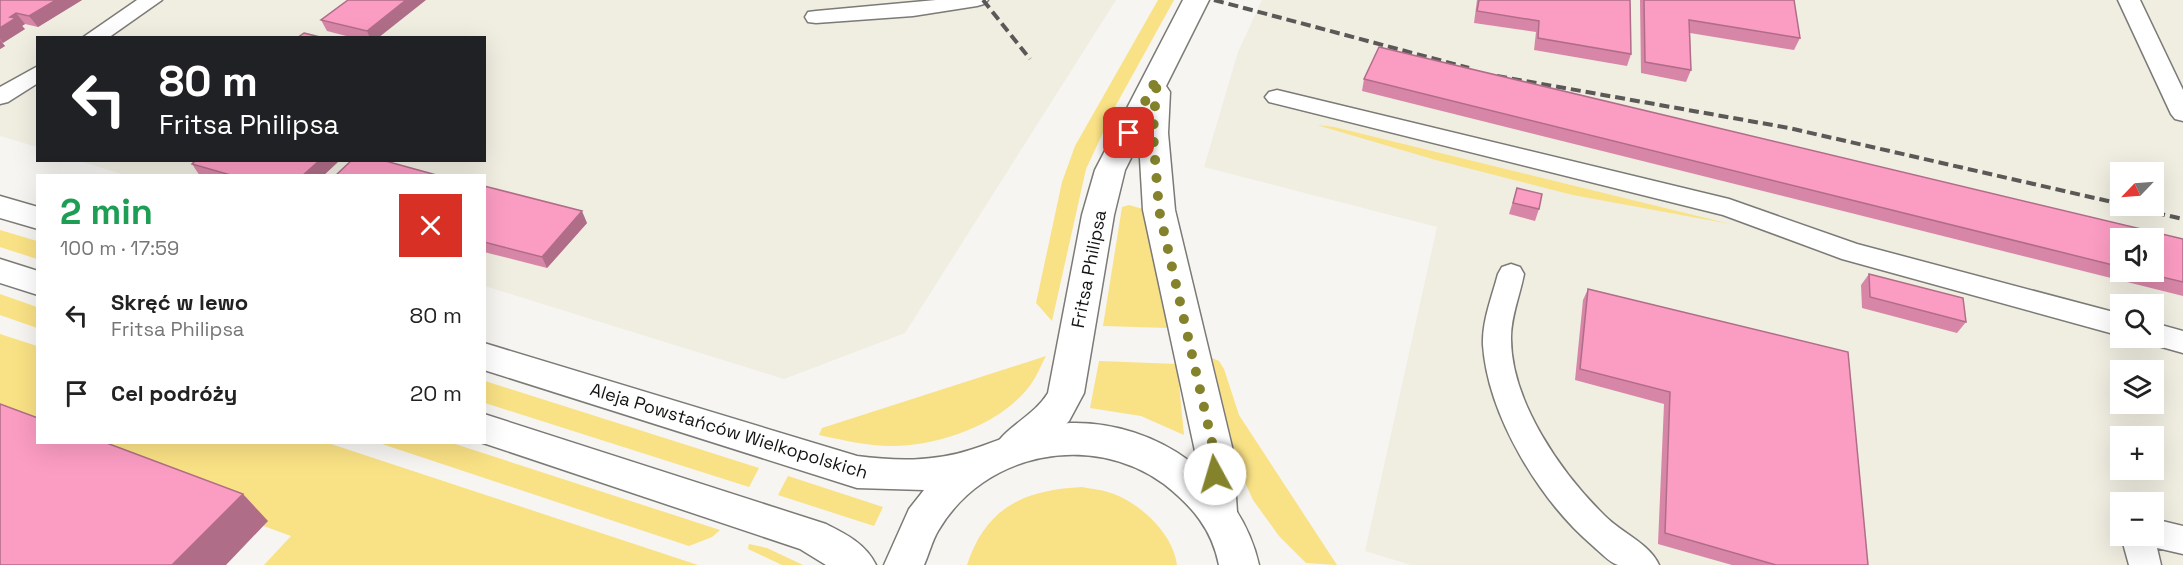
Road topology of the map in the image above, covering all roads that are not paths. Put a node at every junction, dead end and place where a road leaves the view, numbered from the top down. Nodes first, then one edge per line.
1 (151, 0) edge
2 (977, 0) edge
3 (1196, 0) edge
4 (2129, 0) edge
5 (816, 17) dead end
6 (96, 36) edge
7 (36, 74) edge
8 (1157, 78) junction
9 (0, 97) edge
10 (1277, 98) dead end
11 (2183, 114) edge
12 (0, 207) edge
13 (36, 217) edge
14 (0, 271) edge
15 (1511, 274) dead end
16 (36, 282) edge
17 (2110, 322) edge
18 (2164, 337) edge
19 (2183, 342) edge
20 (486, 357) edge
21 (486, 430) edge
22 (1013, 448) junction
23 (977, 464) junction
24 (2164, 535) edge
25 (1229, 537) edge
26 (2183, 540) edge
27 (2140, 546) edge
28 (856, 565) edge
29 (904, 565) edge
30 (1252, 565) edge
31 (1643, 565) edge
32 (2145, 565) edge

1 - 6 lane
2 - 5 lane
3 - 8 main road, Fritsa Philipsa
4 - 11 lane
7 - 9 lane
8 - 22 main road, Fritsa Philipsa
8 - 25 main road, Fritsa Philipsa
10 - 17 lane
12 - 13 main road
14 - 16 main road
15 - 31 lane
18 - 19 lane
20 - 23 main road, Aleja Powstańców Wielkopolskich
21 - 28 main road
22 - 23 main road
22 - 25 main road
23 - 29 main road
24 - 26 lane
25 - 30 main road
27 - 32 lane

